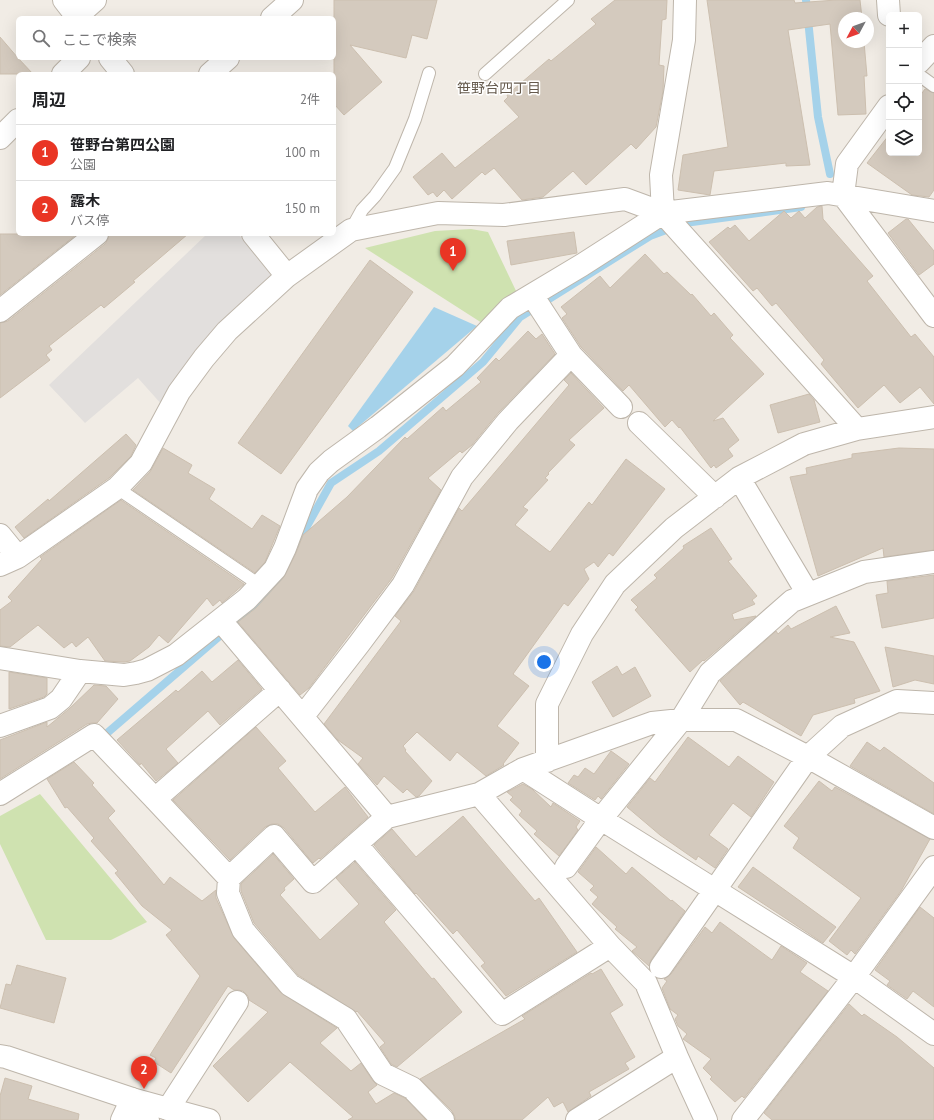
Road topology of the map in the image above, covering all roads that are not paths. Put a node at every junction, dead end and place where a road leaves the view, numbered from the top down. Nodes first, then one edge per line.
1 (95, 0) edge
2 (292, 0) edge
3 (568, 0) edge
4 (685, 0) edge
5 (888, 0) edge
6 (73, 11) edge
7 (889, 12) edge
8 (274, 16) edge
9 (934, 46) edge
10 (922, 59) edge
11 (77, 60) edge
12 (112, 60) edge
13 (226, 60) edge
14 (65, 72) edge
15 (121, 72) edge
16 (212, 72) edge
17 (429, 72) dead end
18 (485, 74) dead end
19 (922, 77) edge
20 (934, 86) edge
21 (886, 110) edge
22 (16, 122) edge
23 (0, 138) edge
24 (843, 195) junction
25 (934, 211) edge
26 (663, 213) junction
27 (351, 230) junction
28 (94, 236) edge
29 (255, 236) edge
30 (287, 276) junction
31 (532, 295) junction
32 (0, 311) edge
33 (934, 316) edge
34 (571, 355) junction
35 (621, 407) dead end
36 (934, 417) edge
37 (640, 423) dead end
38 (857, 428) junction
39 (739, 478) junction
40 (117, 488) junction
41 (715, 497) junction
42 (0, 535) edge
43 (9, 561) edge
44 (934, 562) edge
45 (260, 586) junction
46 (808, 594) junction
47 (223, 619) junction
48 (0, 658) edge
49 (80, 671) junction
50 (280, 690) junction
51 (934, 703) edge
52 (302, 716) junction
53 (681, 720) junction
54 (0, 726) edge
55 (808, 757) junction
56 (547, 761) junction
57 (523, 769) junction
58 (0, 794) edge
59 (478, 794) junction
60 (155, 798) junction
61 (387, 817) junction
62 (601, 819) junction
63 (934, 828) edge
64 (356, 844) junction
65 (566, 867) dead end
66 (934, 867) edge
67 (228, 878) junction
68 (715, 890) junction
69 (610, 946) junction
70 (661, 967) dead end
71 (854, 977) junction
72 (237, 1002) dead end
73 (934, 1034) edge
74 (0, 1056) edge
75 (677, 1057) junction
76 (132, 1099) junction
77 (168, 1109) junction
78 (122, 1120) edge
79 (148, 1120) edge
80 (209, 1120) edge
81 (443, 1120) edge
82 (577, 1120) edge
83 (706, 1120) edge
84 (743, 1120) edge

1 - 6 street
2 - 8 street
3 - 18 lane
4 - 26 street
5 - 7 street
9 - 10 street
11 - 14 street
12 - 15 street
13 - 16 street
17 - 27 lane
19 - 20 lane
21 - 24 street
22 - 23 street
24 - 25 street
24 - 26 street
24 - 33 street
26 - 27 street
26 - 31 street
26 - 38 street
27 - 30 street
28 - 32 street
29 - 30 street
30 - 40 street
31 - 34 street
31 - 45 street
34 - 35 street
34 - 52 street
36 - 38 street
37 - 41 street
38 - 39 street
39 - 41 street
39 - 46 street
40 - 43 street
40 - 45 lane
41 - 56 street
42 - 43 street
44 - 46 street
45 - 47 street
46 - 53 street
47 - 49 street
47 - 50 street
48 - 49 street
49 - 54 street
50 - 52 street
50 - 60 street
51 - 55 street
52 - 61 street
53 - 55 street
53 - 56 street
53 - 62 street
55 - 63 street
55 - 68 street
56 - 57 street
57 - 59 street
57 - 62 street
58 - 60 street
59 - 61 street
59 - 69 street
60 - 67 street
61 - 64 street
62 - 65 street
62 - 68 street
64 - 67 street
64 - 69 street
66 - 71 street
67 - 81 street
68 - 70 street
68 - 71 street
69 - 75 street
71 - 73 street
71 - 84 street
72 - 77 street
74 - 76 street
75 - 82 street
75 - 83 street
76 - 77 street
76 - 78 street
76 - 79 street
77 - 80 street

